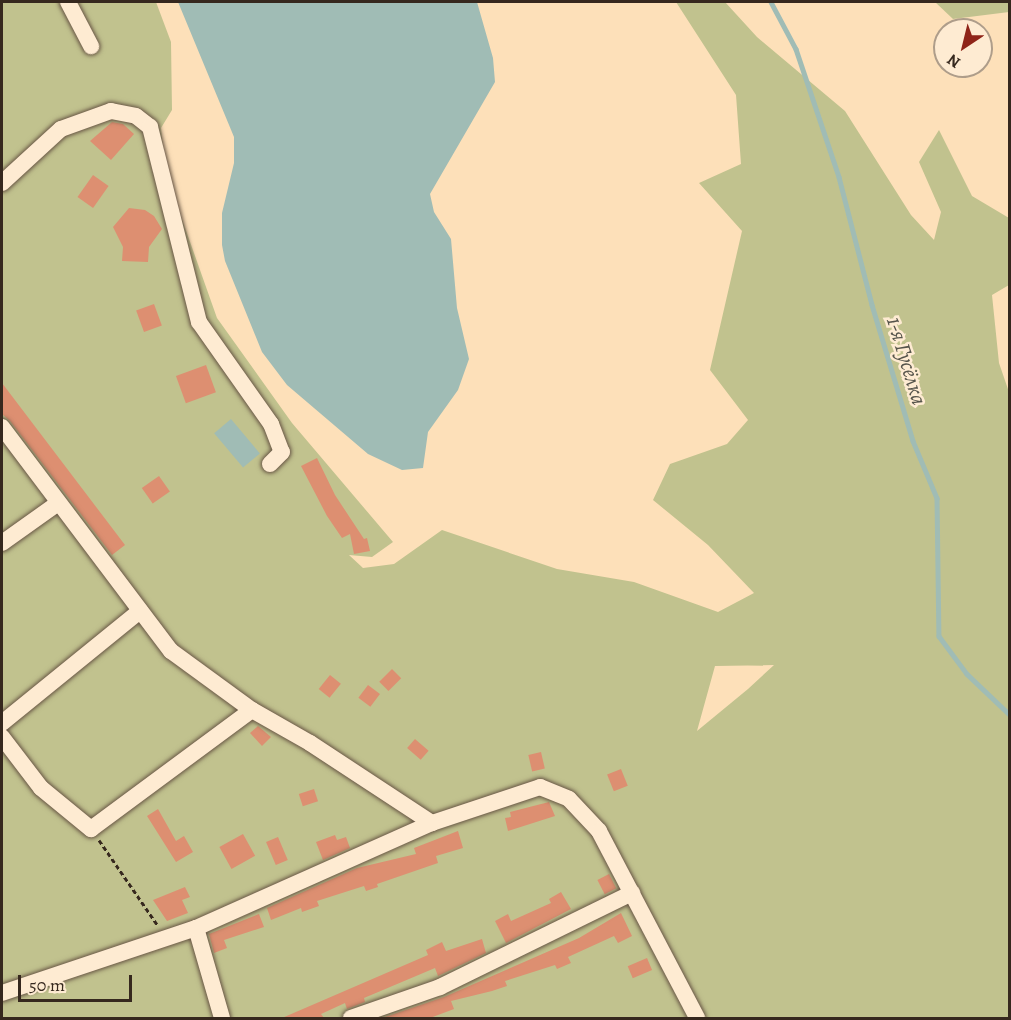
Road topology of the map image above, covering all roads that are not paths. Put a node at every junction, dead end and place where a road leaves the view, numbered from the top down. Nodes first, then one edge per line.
1 (68, 2) edge
2 (91, 46) dead end
3 (2, 183) edge
4 (2, 427) edge
5 (270, 464) dead end
6 (58, 503) junction
7 (2, 543) edge
8 (141, 611) junction
9 (252, 710) junction
10 (2, 723) edge
11 (2, 737) edge
12 (432, 823) junction
13 (632, 893) junction
14 (196, 928) junction
15 (2, 993) edge
16 (222, 1018) edge
17 (351, 1018) edge
18 (697, 1018) edge

1 - 2 lane
3 - 5 lane
4 - 6 lane
6 - 7 lane
6 - 8 lane
8 - 9 lane
8 - 10 lane
9 - 11 lane
9 - 12 lane
12 - 13 lane
12 - 14 lane
13 - 17 lane
13 - 18 lane
14 - 15 lane
14 - 16 lane

